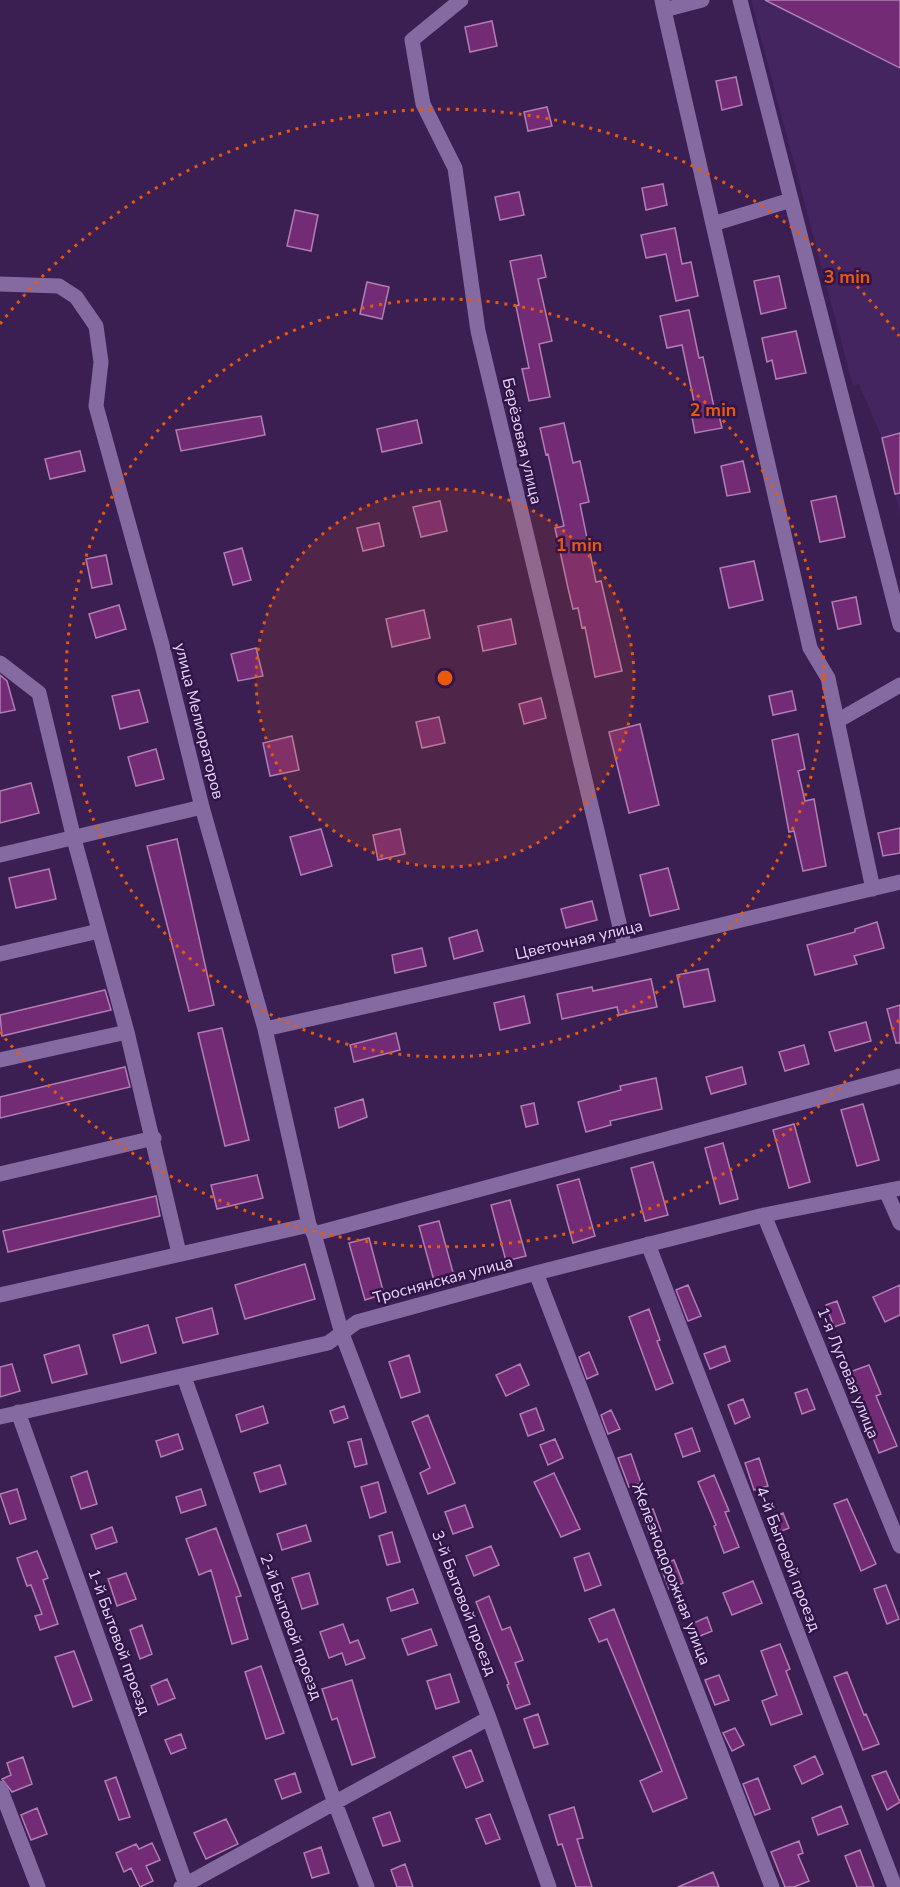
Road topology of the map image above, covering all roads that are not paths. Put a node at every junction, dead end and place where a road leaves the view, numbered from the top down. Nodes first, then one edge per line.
1 (461, 0) edge
2 (702, 0) edge
3 (740, 0) edge
4 (663, 5) edge
5 (791, 200) junction
6 (713, 224) junction
7 (0, 284) edge
8 (900, 625) edge
9 (0, 663) edge
10 (900, 685) edge
11 (839, 720) junction
12 (202, 807) junction
13 (74, 839) junction
14 (0, 855) edge
15 (900, 882) edge
16 (873, 889) junction
17 (99, 931) junction
18 (625, 948) junction
19 (0, 954) edge
20 (265, 1029) junction
21 (127, 1032) junction
22 (0, 1060) edge
23 (900, 1076) edge
24 (154, 1138) junction
25 (0, 1174) edge
26 (893, 1189) edge
27 (764, 1215) junction
28 (900, 1223) edge
29 (311, 1230) junction
30 (648, 1244) junction
31 (178, 1253) junction
32 (536, 1273) junction
33 (0, 1295) edge
34 (342, 1334) junction
35 (184, 1377) junction
36 (18, 1412) junction
37 (0, 1417) edge
38 (900, 1546) edge
39 (489, 1718) junction
40 (0, 1788) edge
41 (335, 1803) junction
42 (900, 1885) edge
43 (183, 1886) edge
44 (38, 1887) edge
45 (367, 1887) edge
46 (549, 1887) edge
47 (772, 1887) edge
48 (895, 1887) edge

1 - 18 street, Берёзовая улица
2 - 4 street
3 - 5 street
4 - 6 street
5 - 6 street
5 - 8 street
6 - 11 street
7 - 12 street, улица Мелиораторов
9 - 13 street
10 - 11 street
11 - 16 street
12 - 13 street
12 - 20 street, улица Мелиораторов
13 - 14 street
13 - 17 street
15 - 16 street, Цветочная улица
16 - 18 street, Цветочная улица
17 - 19 street
17 - 21 street
18 - 20 street, Цветочная улица
20 - 29 street, улица Мелиораторов
21 - 22 street
21 - 24 street
23 - 29 street
24 - 25 street
24 - 31 street
26 - 27 street, Троснянская улица
26 - 28 street
27 - 30 street, Троснянская улица
27 - 38 street, 1-я Луговая улица
29 - 31 street
29 - 34 street, 3-й Бытовой проезд
30 - 32 street, Троснянская улица
30 - 48 street, 4-й Бытовой проезд
31 - 33 street
32 - 34 street, Троснянская улица
32 - 47 street, Железнодорожная улица
34 - 35 street, Троснянская улица
34 - 39 street, 3-й Бытовой проезд
35 - 36 street, Троснянская улица
35 - 41 street, 2-й Бытовой проезд
36 - 37 street, Троснянская улица
36 - 43 street, 1-й Бытовой проезд
39 - 41 street
39 - 46 street, 3-й Бытовой проезд
40 - 44 street
41 - 43 street
41 - 45 street, 2-й Бытовой проезд
42 - 48 street

